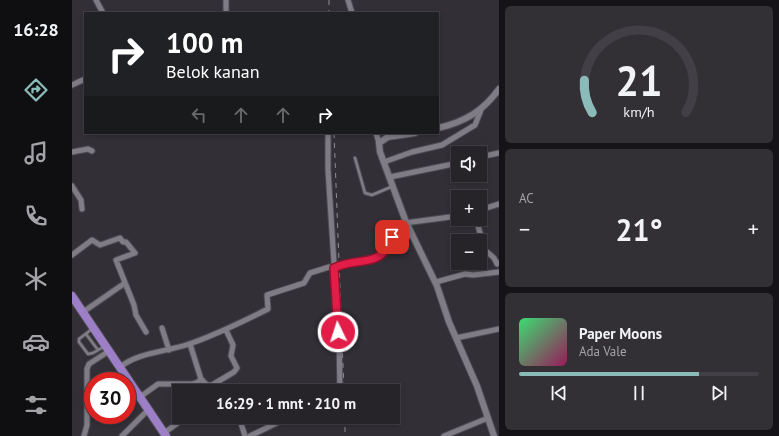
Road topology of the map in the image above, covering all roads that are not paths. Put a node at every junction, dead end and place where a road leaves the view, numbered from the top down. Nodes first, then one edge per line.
1 (96, 0) edge
2 (226, 0) edge
3 (348, 0) edge
4 (102, 12) edge
5 (226, 12) edge
6 (352, 12) edge
7 (84, 80) edge
8 (72, 85) edge
9 (499, 89) edge
10 (481, 110) junction
11 (439, 128) edge
12 (328, 134) edge
13 (376, 134) edge
14 (408, 134) edge
15 (379, 143) junction
16 (92, 151) dead end
17 (72, 152) edge
18 (499, 153) edge
19 (487, 156) edge
20 (355, 158) dead end
21 (384, 162) junction
22 (451, 164) edge
23 (390, 177) junction
24 (72, 186) edge
25 (394, 186) junction
26 (499, 204) edge
27 (487, 208) edge
28 (82, 209) dead end
29 (451, 217) edge
30 (406, 222) junction
31 (478, 226) edge
32 (412, 235) junction
33 (390, 242) junction
34 (72, 255) edge
35 (498, 263) edge
36 (334, 268) junction
37 (499, 272) edge
38 (436, 282) junction
39 (126, 283) junction
40 (72, 296) edge
41 (83, 312) junction
42 (93, 328) junction
43 (162, 328) dead end
44 (499, 329) edge
45 (226, 330) junction
46 (146, 332) dead end
47 (86, 334) junction
48 (456, 338) junction
49 (190, 344) junction
50 (107, 348) junction
51 (98, 350) junction
52 (169, 350) junction
53 (120, 368) junction
54 (202, 379) junction
55 (206, 384) edge
56 (214, 384) edge
57 (340, 384) edge
58 (140, 397) junction
59 (148, 410) junction
60 (488, 418) junction
61 (177, 424) edge
62 (241, 424) edge
63 (275, 424) edge
64 (165, 434) edge
65 (84, 436) edge
66 (122, 436) edge
67 (245, 436) edge
68 (250, 436) edge
69 (444, 436) edge
70 (494, 436) edge

1 - 4 street
2 - 5 street
3 - 6 street
7 - 8 street
9 - 10 street
10 - 11 street
10 - 21 street
12 - 36 street
13 - 15 street
14 - 15 street
15 - 21 street
16 - 17 street
18 - 19 street
20 - 25 lane
21 - 23 street
22 - 23 street
23 - 25 street
24 - 28 street
25 - 30 street
26 - 27 street
29 - 30 street
30 - 32 street
30 - 33 street
31 - 35 street
32 - 33 street
32 - 38 street
33 - 36 street
34 - 39 street
35 - 37 street
36 - 45 street
36 - 57 street
37 - 38 street
38 - 48 street
39 - 41 street
39 - 46 street
40 - 41 highway
41 - 42 highway
42 - 47 lane
42 - 50 highway
43 - 52 street
44 - 48 street
45 - 49 street
45 - 56 street
47 - 51 lane
47 - 51 lane
48 - 60 street
49 - 52 street
49 - 54 street
50 - 51 lane
50 - 53 highway
50 - 65 street
52 - 53 street
53 - 58 highway
54 - 55 street
54 - 58 street
58 - 59 highway
59 - 64 highway
59 - 66 street
60 - 69 street
60 - 70 street
61 - 64 street
62 - 67 street
63 - 68 street

